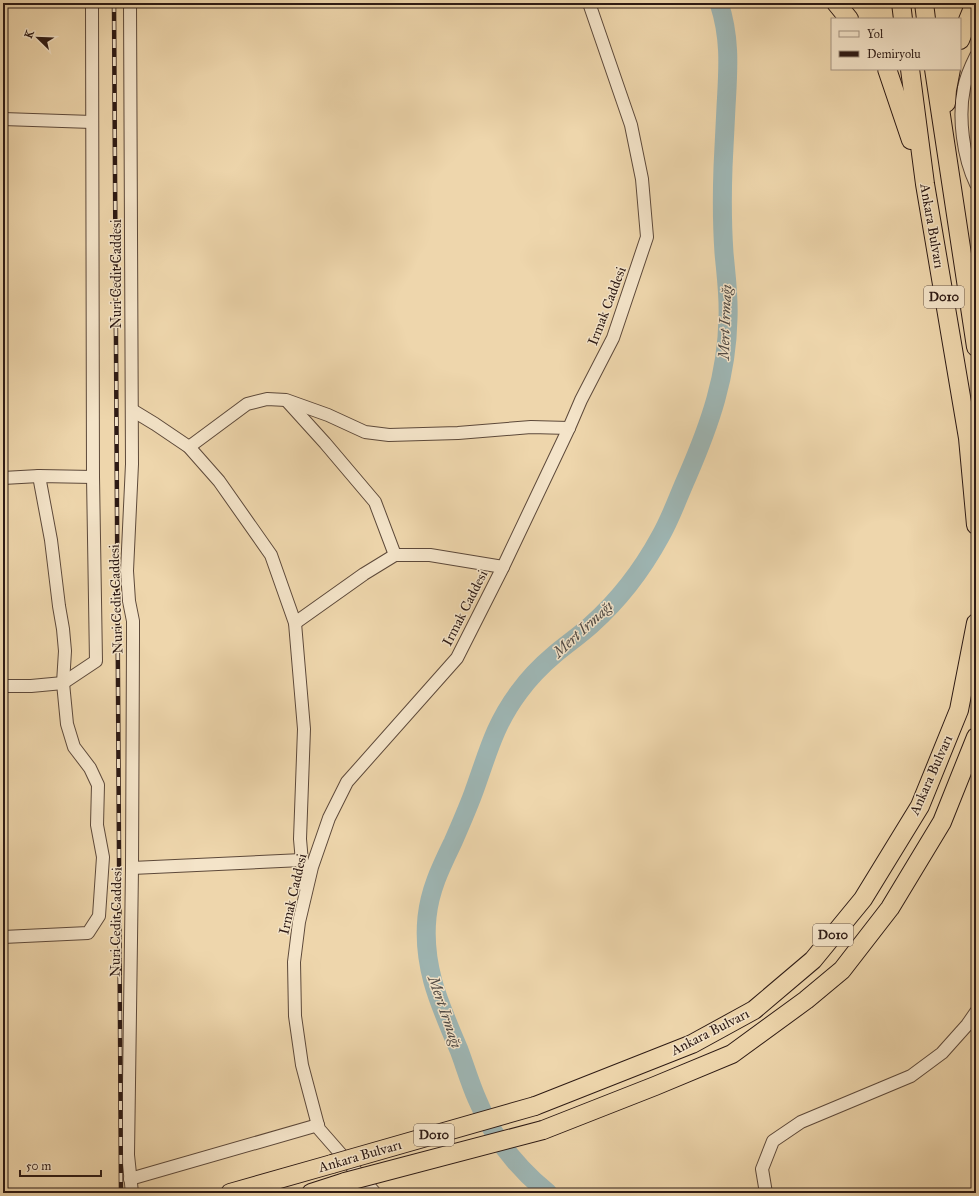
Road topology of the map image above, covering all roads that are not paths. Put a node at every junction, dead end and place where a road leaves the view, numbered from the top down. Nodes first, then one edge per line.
1 (92, 3) edge
2 (130, 3) edge
3 (589, 3) edge
4 (836, 3) edge
5 (901, 3) edge
6 (924, 3) edge
7 (975, 3) edge
8 (848, 18) edge
9 (903, 18) edge
10 (926, 18) edge
11 (961, 38) edge
12 (976, 56) edge
13 (887, 70) edge
14 (910, 70) edge
15 (934, 70) edge
16 (951, 70) edge
17 (3, 119) edge
18 (92, 122) junction
19 (944, 131) junction
20 (925, 184) junction
21 (976, 184) edge
22 (976, 347) edge
23 (286, 400) junction
24 (132, 410) junction
25 (569, 428) junction
26 (189, 447) junction
27 (39, 476) junction
28 (92, 477) junction
29 (3, 478) edge
30 (976, 525) edge
31 (395, 555) junction
32 (503, 567) junction
33 (294, 622) junction
34 (976, 623) edge
35 (63, 683) junction
36 (3, 686) edge
37 (976, 737) edge
38 (302, 860) junction
39 (132, 868) junction
40 (305, 896) junction
41 (3, 937) edge
42 (976, 1012) edge
43 (318, 1125) junction
44 (130, 1179) junction
45 (132, 1193) edge
46 (230, 1193) edge
47 (311, 1193) edge
48 (375, 1193) edge
49 (766, 1193) edge

1 - 18 street
2 - 24 street, Nuri Cedit Caddesi
3 - 25 street, Irmak Caddesi
4 - 8 highway
5 - 9 highway
6 - 10 highway
7 - 11 highway
12 - 21 street
13 - 20 highway
14 - 20 highway, Ankara Bulvarı / D010
15 - 19 highway, Ankara Bulvarı / D010
16 - 19 highway
17 - 18 street
18 - 28 street
19 - 22 highway, Ankara Bulvarı / D010
20 - 30 highway, Ankara Bulvarı / D010
23 - 25 street
23 - 26 street
23 - 31 street
24 - 26 street
24 - 39 street, Nuri Cedit Caddesi
25 - 32 street, Irmak Caddesi
26 - 33 street
27 - 28 street
27 - 29 street
27 - 35 street
28 - 35 street
31 - 32 street
31 - 33 street
32 - 40 street, Irmak Caddesi
33 - 38 street
34 - 46 highway, Ankara Bulvarı / D010, bridge
35 - 36 street
35 - 41 street
37 - 47 highway, Ankara Bulvarı / D010, bridge
38 - 39 street
38 - 40 street
39 - 44 street, Nuri Cedit Caddesi
40 - 43 street, Irmak Caddesi
42 - 49 street
43 - 44 street
43 - 48 street, Irmak Caddesi
44 - 45 street, Nuri Cedit Caddesi

